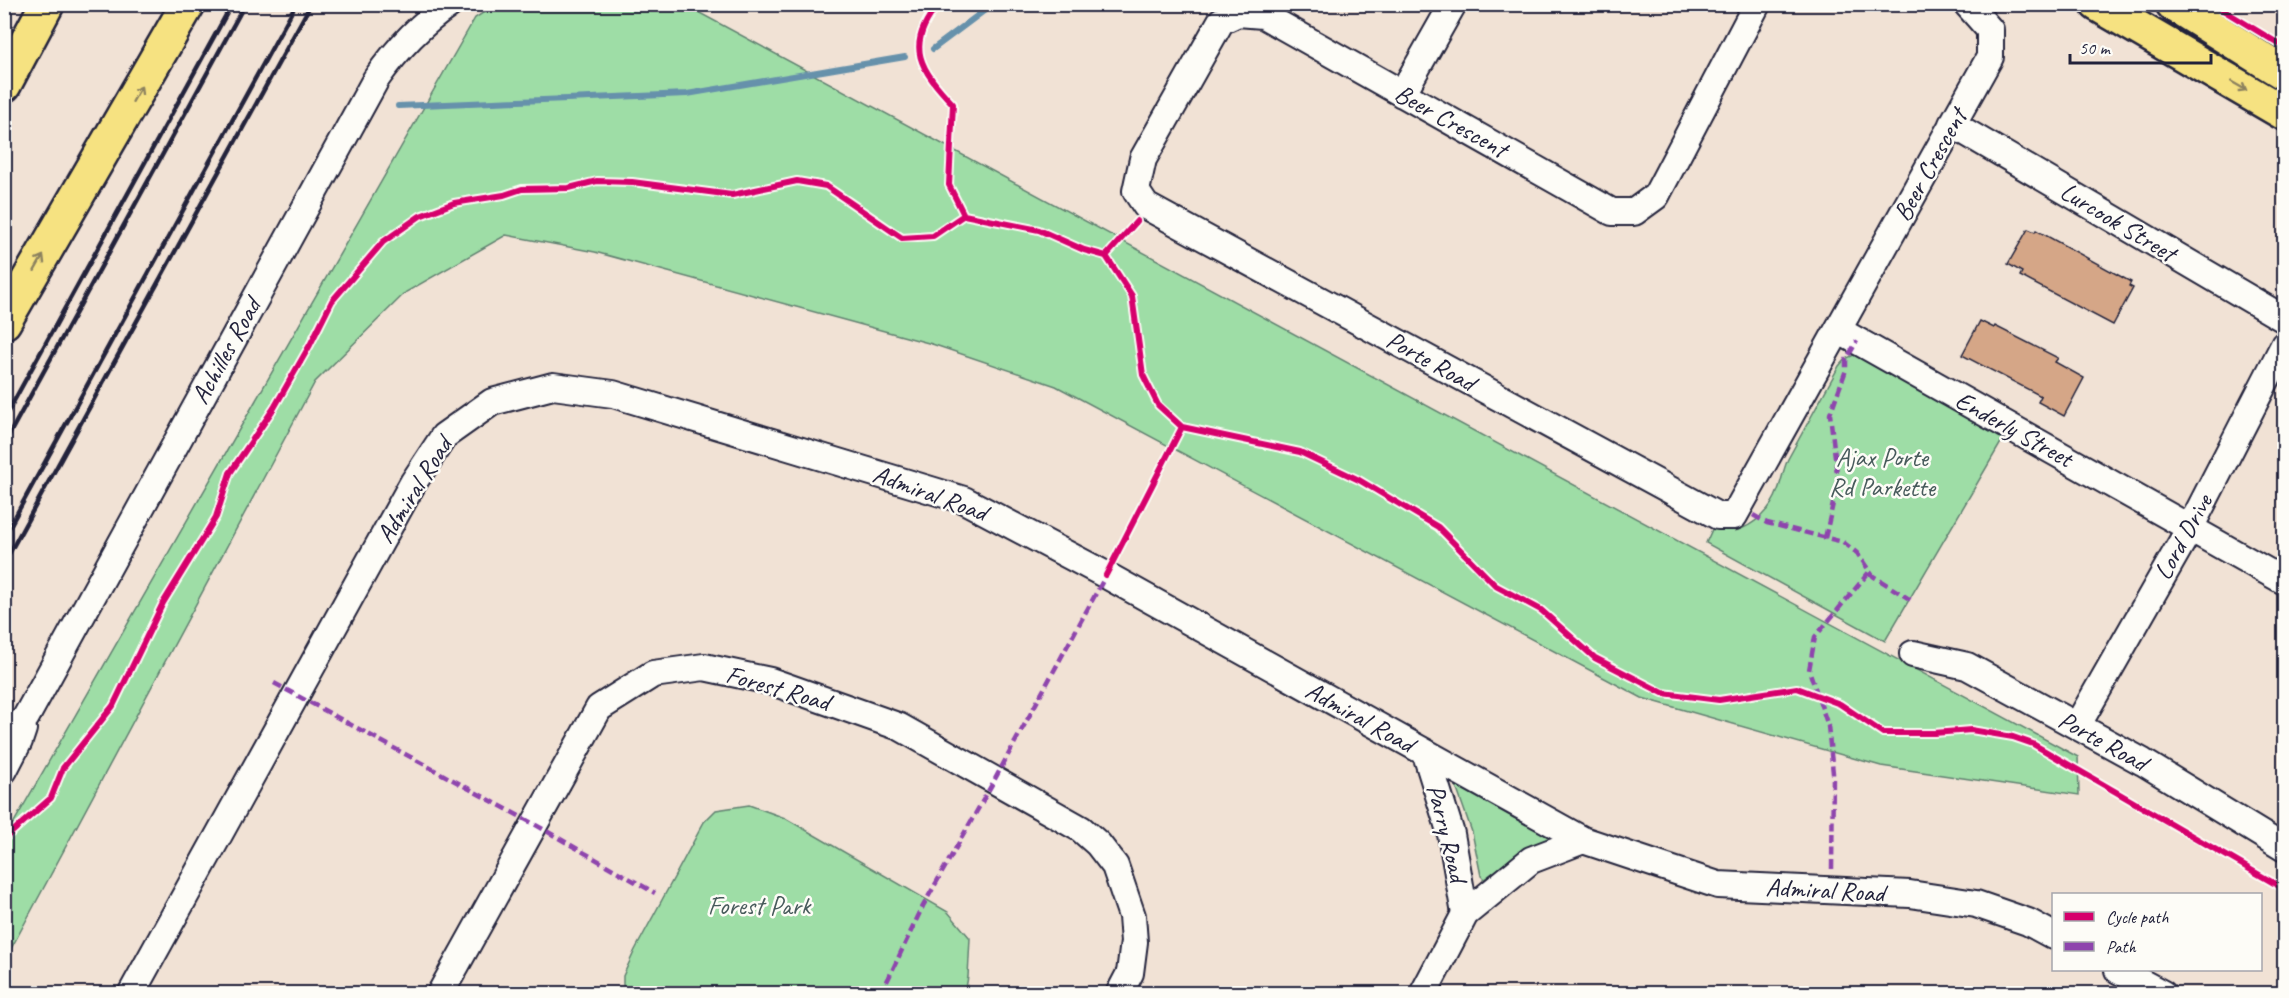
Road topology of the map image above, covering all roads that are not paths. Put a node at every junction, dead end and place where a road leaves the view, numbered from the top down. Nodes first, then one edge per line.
1 (47, 4) edge
2 (188, 4) edge
3 (450, 4) edge
4 (1453, 4) edge
5 (1757, 4) edge
6 (1967, 4) edge
7 (2097, 4) edge
8 (2173, 4) edge
9 (2284, 73) edge
10 (4, 85) edge
11 (1402, 94) junction
12 (2284, 113) edge
13 (1952, 124) junction
14 (1136, 190) joint
15 (2284, 319) edge
16 (4, 322) edge
17 (1838, 330) junction
18 (2284, 345) edge
19 (1734, 516) joint
20 (2190, 528) junction
21 (2282, 573) edge
22 (1913, 654) dead end
23 (26, 717) junction
24 (2077, 726) junction
25 (4, 744) edge
26 (1426, 754) junction
27 (4, 770) edge
28 (1583, 840) junction
29 (2284, 848) edge
30 (1465, 914) junction
31 (2052, 935) edge
32 (2122, 971) edge
33 (131, 993) edge
34 (440, 993) edge
35 (1119, 993) edge
36 (1423, 993) edge
37 (2163, 993) edge

1 - 10 main road
16 -> 2 main road
3 - 23 street, Achilles Road
4 - 11 street
5 - 11 street, Beer Crescent
6 - 13 street, Beer Crescent
7 -> 12 main road
8 - 9 main road
11 - 14 street, Beer Crescent
13 - 15 street, Lurcook Street
13 - 17 street, Beer Crescent
14 - 19 street, Porte Road
17 - 19 street, Beer Crescent
17 - 20 street, Enderly Street
18 - 20 street, Lord Drive
20 - 21 street, Enderly Street
20 - 24 street, Lord Drive
22 - 24 street, Porte Road
23 - 25 street, Achilles Road
23 - 27 street, Achilles Road
24 - 29 street, Porte Road
26 - 28 street, Admiral Road
26 - 30 street, Parry Road
26 - 33 street, Admiral Road
28 - 30 street, Parry Road
28 - 31 street, Admiral Road
30 - 36 street, Parry Road
32 - 37 street
34 - 35 street, Forest Road

